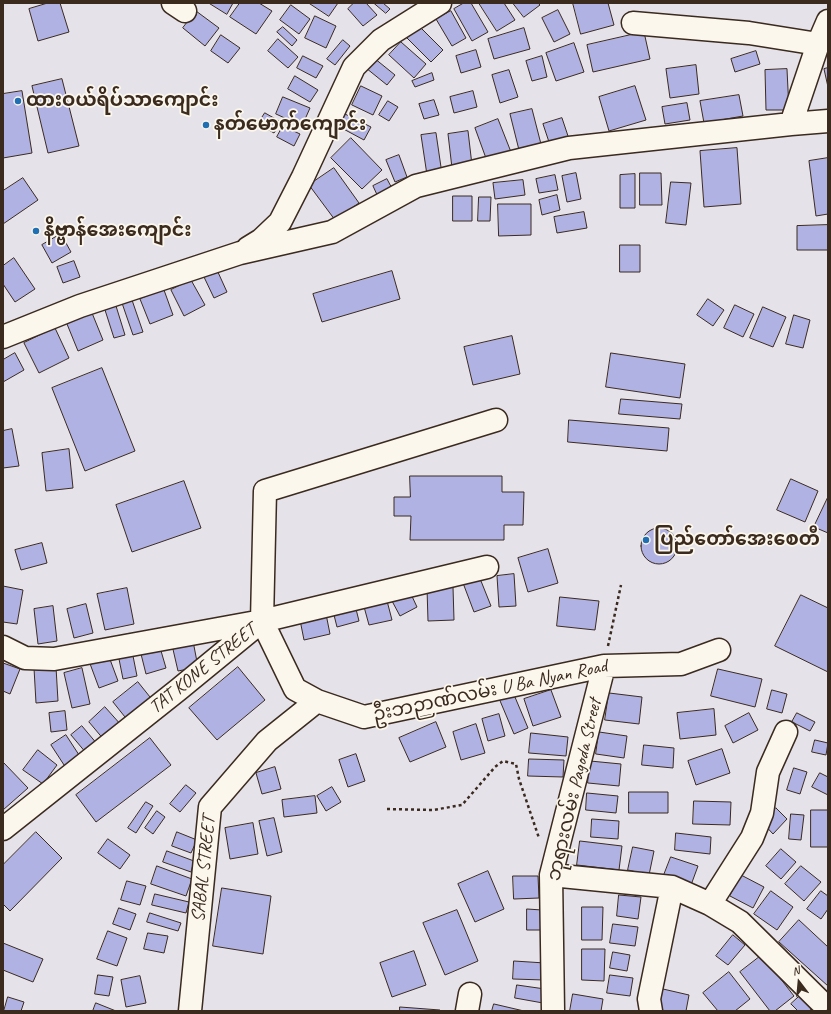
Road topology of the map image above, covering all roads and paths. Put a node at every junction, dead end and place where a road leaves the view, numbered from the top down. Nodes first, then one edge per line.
1 (440, 3) edge
2 (828, 21) edge
3 (633, 23) dead end
4 (818, 44) junction
5 (828, 122) edge
6 (791, 124) junction
7 (240, 253) junction
8 (3, 337) edge
9 (496, 420) dead end
10 (487, 567) dead end
11 (621, 585) dead end
12 (262, 621) junction
13 (3, 647) edge
14 (719, 650) dead end
15 (604, 666) junction
16 (317, 701) junction
17 (786, 732) dead end
18 (387, 809) dead end
19 (3, 829) edge
20 (542, 845) dead end
21 (552, 875) junction
22 (672, 887) junction
23 (710, 904) junction
24 (820, 1001) dead end
25 (190, 1011) edge
26 (553, 1011) edge
27 (651, 1011) edge

1 - 7 street
2 - 4 street
3 - 4 street
4 - 6 street
5 - 6 street
6 - 7 street
7 - 8 street
9 - 12 street, TAT KONE STREET
10 - 12 street
11 - 15 path
12 - 13 street
12 - 16 street, ဦးဘဉာဏ်လမ်း U Ba Nyan Road
12 - 19 street, TAT KONE STREET
14 - 15 street, ဦးဘဉာဏ်လမ်း U Ba Nyan Road
15 - 16 street, ဦးဘဉာဏ်လမ်း U Ba Nyan Road
15 - 21 street, ဘုရားလမ်း Pagoda Street
16 - 25 street, SABAL STREET
17 - 23 street
18 - 20 path
21 - 22 street
21 - 26 street, ဘုရားလမ်း Pagoda Street
22 - 23 street
22 - 27 street
23 - 24 street

